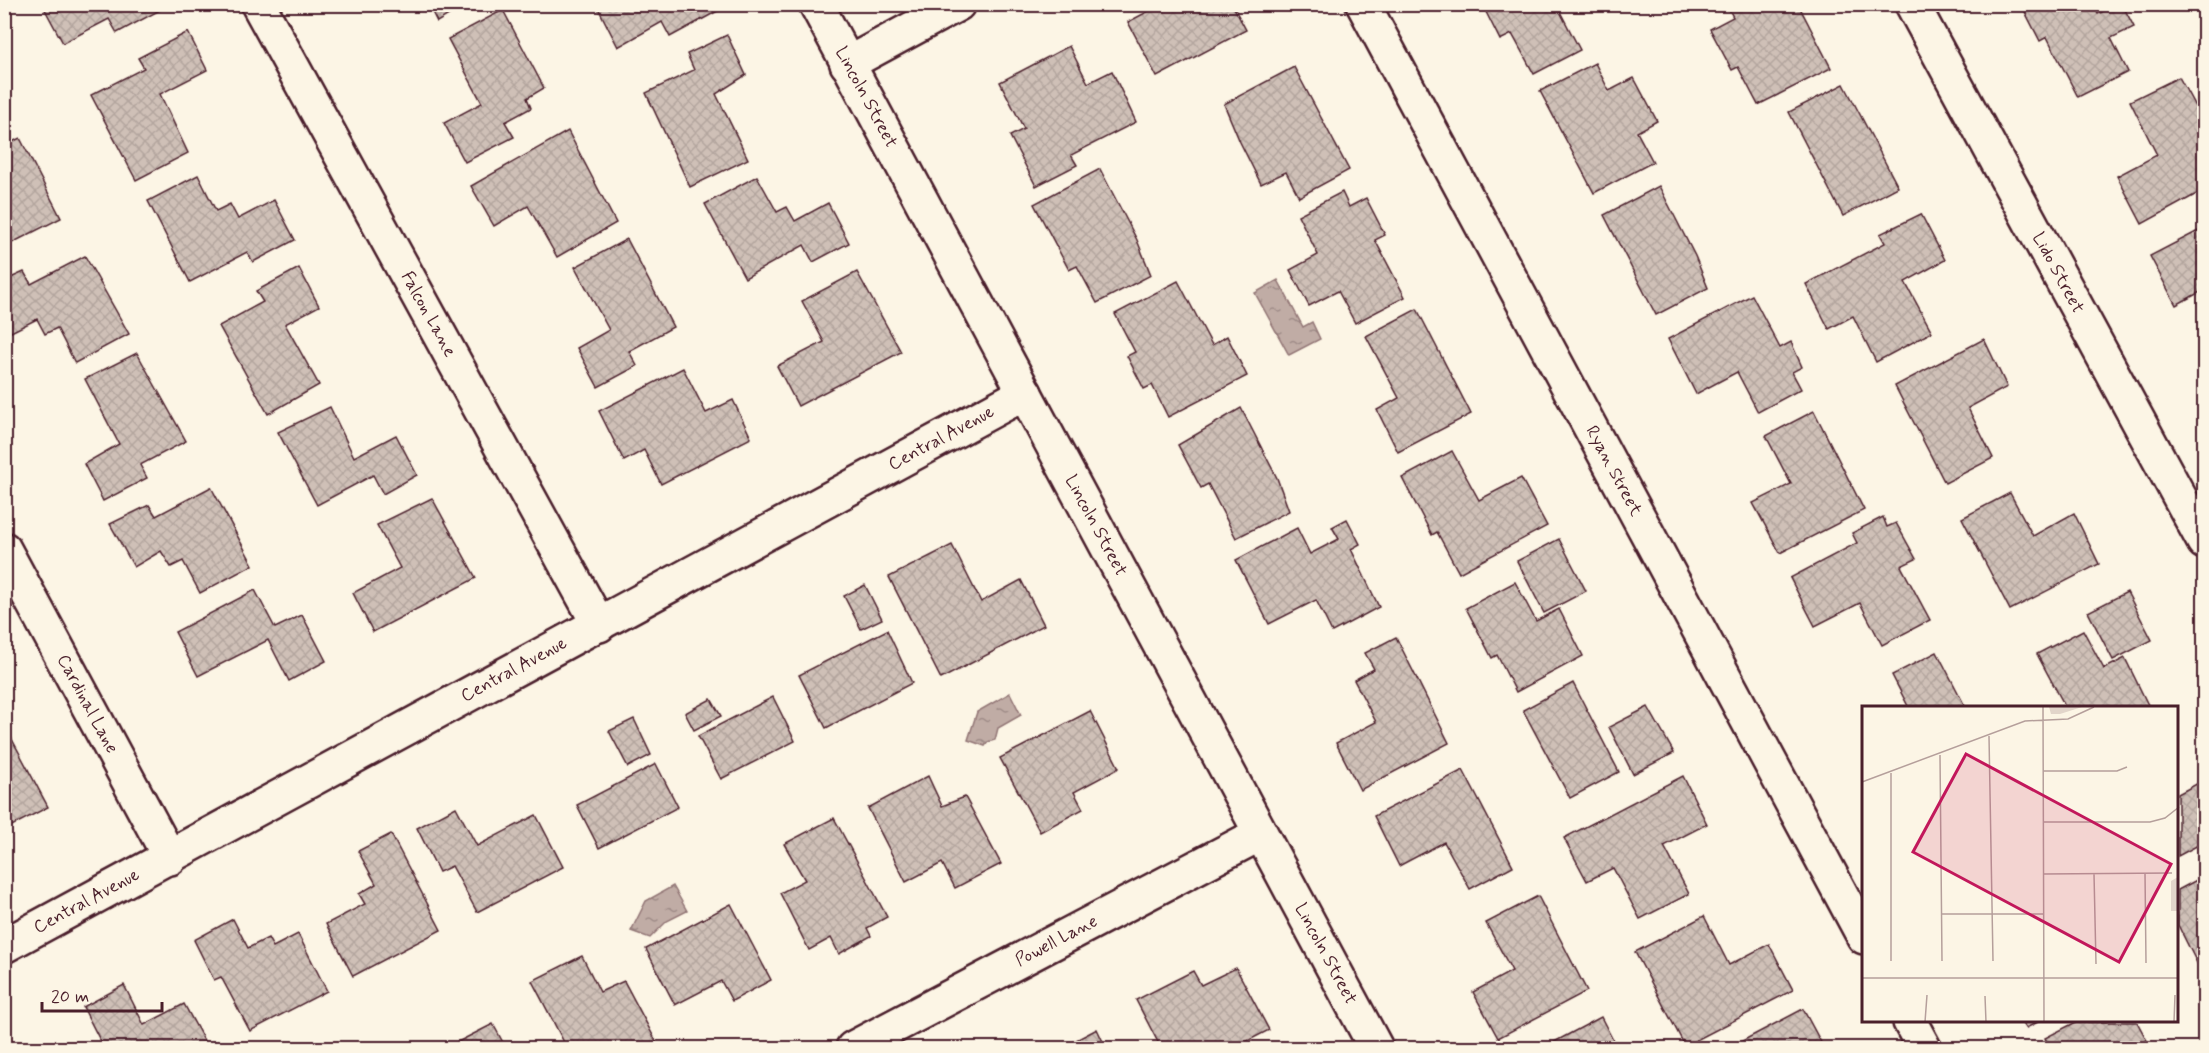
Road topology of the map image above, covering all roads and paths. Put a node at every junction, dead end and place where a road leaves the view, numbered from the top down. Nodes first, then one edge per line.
1 (258, 4) edge
2 (816, 4) edge
3 (958, 4) edge
4 (1363, 4) edge
5 (1912, 4) edge
6 (848, 64) junction
7 (1024, 393) junction
8 (2205, 542) edge
9 (4, 549) edge
10 (599, 625) junction
11 (1260, 834) junction
12 (170, 858) junction
13 (1862, 933) edge
14 (4, 946) edge
15 (1911, 1023) edge
16 (853, 1048) edge
17 (1376, 1048) edge
18 (1924, 1048) edge

1 - 10 street, Falcon Lane
2 - 6 street, Lincoln Street
3 - 6 street
4 - 13 street, Ryan Street
5 - 8 street, Lido Street
6 - 7 street, Lincoln Street
7 - 10 street, Central Avenue
7 - 11 street, Lincoln Street
9 - 12 street, Cardinal Lane
10 - 12 street, Central Avenue
11 - 16 street, Powell Lane
11 - 17 street, Lincoln Street
12 - 14 street, Central Avenue
15 - 18 street

